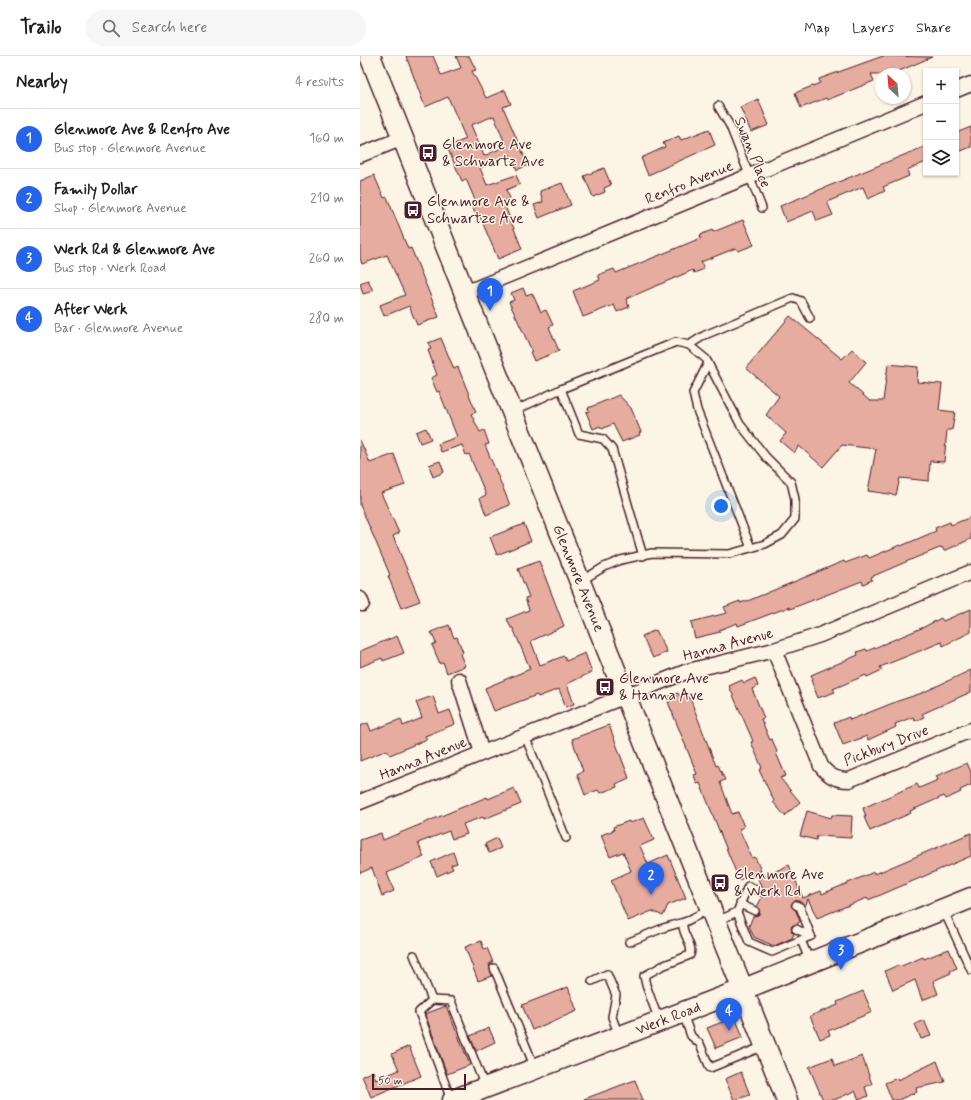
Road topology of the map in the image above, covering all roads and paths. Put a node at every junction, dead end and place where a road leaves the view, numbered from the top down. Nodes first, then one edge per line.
1 (370, 56) edge
2 (971, 84) edge
3 (959, 89) edge
4 (924, 104) edge
5 (718, 106) dead end
6 (402, 138) junction
7 (360, 155) edge
8 (749, 176) junction
9 (762, 208) dead end
10 (465, 293) junction
11 (810, 318) dead end
12 (689, 345) junction
13 (708, 363) junction
14 (561, 389) junction
15 (513, 412) junction
16 (751, 548) junction
17 (642, 556) junction
18 (971, 572) edge
19 (581, 581) junction
20 (774, 650) junction
21 (459, 680) dead end
22 (626, 695) junction
23 (971, 730) edge
24 (525, 736) junction
25 (482, 753) junction
26 (360, 802) edge
27 (566, 838) dead end
28 (763, 892) dead end
29 (971, 898) edge
30 (740, 904) junction
31 (796, 905) dead end
32 (943, 909) junction
33 (756, 911) dead end
34 (737, 912) junction
35 (714, 915) junction
36 (684, 922) junction
37 (796, 929) dead end
38 (811, 936) junction
39 (801, 940) junction
40 (629, 942) dead end
41 (414, 955) dead end
42 (810, 963) junction
43 (494, 968) dead end
44 (971, 970) edge
45 (592, 981) dead end
46 (744, 989) junction
47 (432, 1000) junction
48 (682, 1012) junction
49 (659, 1021) junction
50 (619, 1036) junction
51 (766, 1045) junction
52 (535, 1068) junction
53 (485, 1088) junction
54 (452, 1100) edge
55 (787, 1100) edge

1 - 6 street, Glenmore Avenue
2 - 3 street
4 - 8 street, Renfro Avenue
5 - 8 lane, Swan Place
6 - 7 street
6 - 10 street, Glenmore Avenue
8 - 9 lane, Swan Place
8 - 10 street, Renfro Avenue
10 - 15 street, Glenmore Avenue
11 - 12 lane
12 - 13 lane
12 - 14 lane
13 - 16 lane
13 - 16 lane
14 - 15 lane
14 - 17 lane
15 - 19 street, Glenmore Avenue
16 - 17 lane
17 - 19 lane
18 - 20 street, Hanna Avenue
19 - 22 street, Glenmore Avenue
20 - 22 street, Hanna Avenue
20 - 23 street, Pickbury Drive
21 - 25 street
22 - 24 street, Hanna Avenue
22 - 35 street, Glenmore Avenue
24 - 25 street, Hanna Avenue
24 - 27 lane
25 - 26 street, Hanna Avenue
28 - 30 lane
29 - 32 street, Werk Road
30 - 33 lane
30 - 34 lane
31 - 38 lane
32 - 42 street, Werk Road
32 - 44 lane
34 - 35 lane
34 - 39 lane
35 - 36 lane
35 - 46 street, Glenmore Avenue
36 - 40 lane
36 - 49 lane
37 - 38 lane
38 - 39 lane
39 - 42 lane
41 - 47 lane
42 - 46 street, Werk Road
43 - 52 lane
45 - 50 lane
46 - 48 street, Werk Road
46 - 51 street, Glenmore Avenue
47 - 53 lane
47 - 54 lane
48 - 49 street, Werk Road
48 - 51 lane
49 - 50 street, Werk Road
50 - 52 street, Werk Road
51 - 55 street, Glenmore Avenue
52 - 53 street, Werk Road
53 - 54 street, Werk Road

